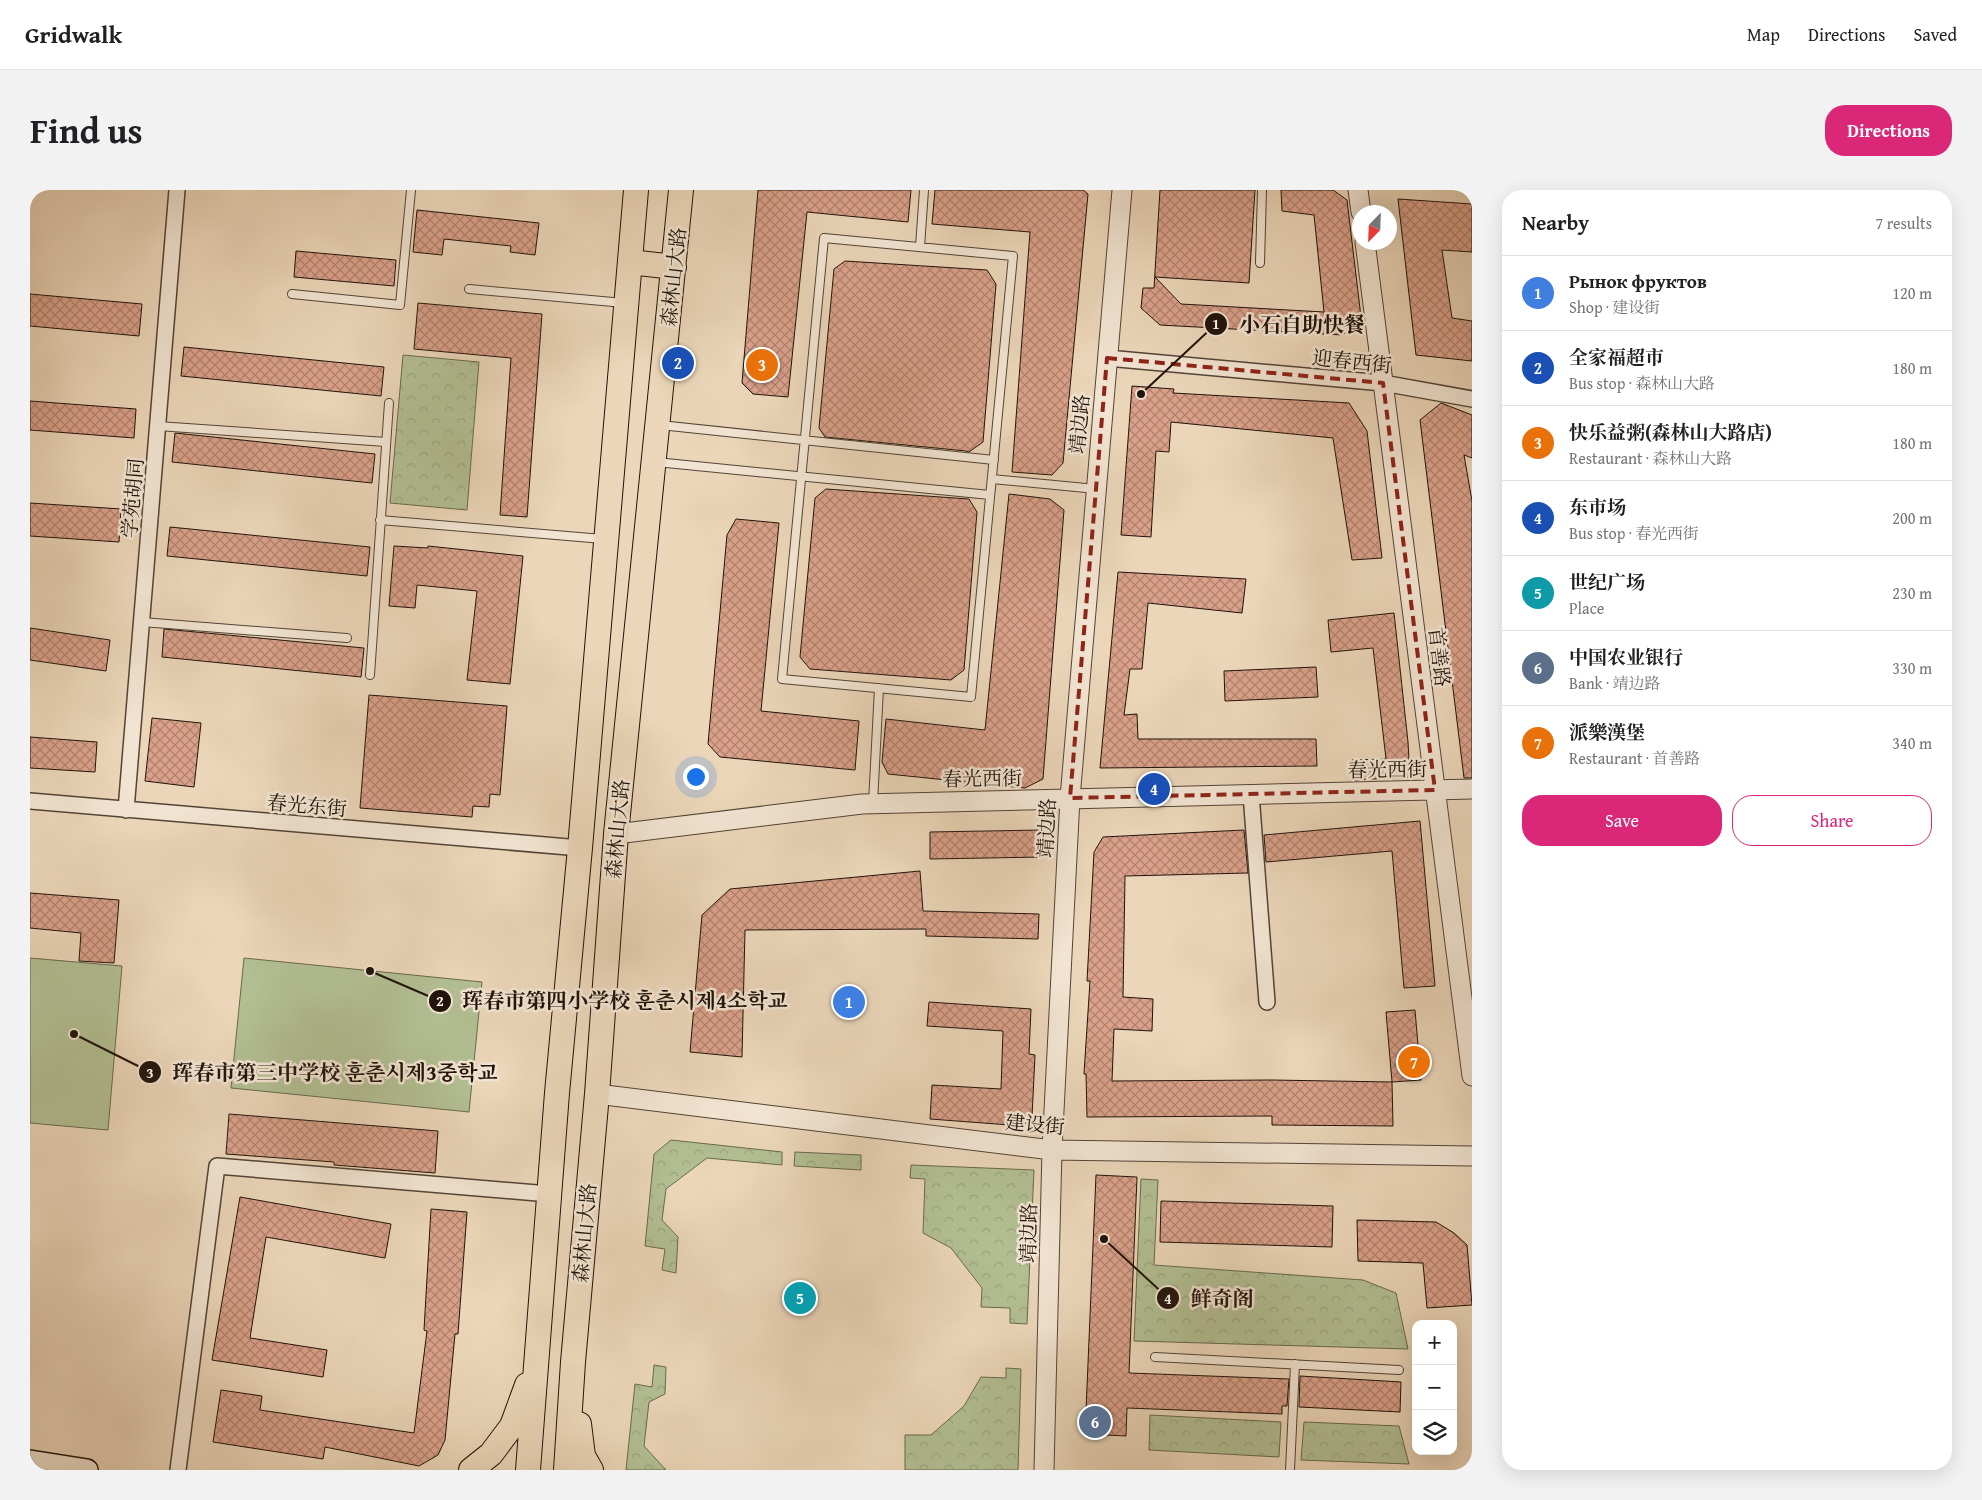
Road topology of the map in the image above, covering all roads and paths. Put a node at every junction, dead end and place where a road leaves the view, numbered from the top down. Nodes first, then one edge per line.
1 (177, 190) edge
2 (411, 190) edge
3 (621, 190) edge
4 (636, 190) edge
5 (681, 190) edge
6 (691, 190) edge
7 (924, 190) edge
8 (1122, 190) edge
9 (1262, 190) edge
10 (1358, 190) edge
11 (1360, 205) edge
12 (634, 217) junction
13 (679, 218) junction
14 (920, 247) junction
15 (1366, 250) edge
16 (630, 262) junction
17 (1260, 263) dead end
18 (674, 267) junction
19 (469, 289) dead end
20 (292, 294) dead end
21 (627, 303) junction
22 (1107, 358) junction
23 (1383, 383) junction
24 (1472, 399) edge
25 (389, 403) dead end
26 (658, 425) junction
27 (158, 426) junction
28 (805, 440) junction
29 (386, 442) junction
30 (994, 460) junction
31 (655, 462) junction
32 (801, 476) junction
33 (992, 480) junction
34 (1096, 489) junction
35 (990, 495) junction
36 (380, 520) junction
37 (606, 539) junction
38 (142, 622) junction
39 (347, 638) dead end
40 (370, 675) dead end
41 (879, 688) junction
42 (1472, 789) edge
43 (1434, 790) junction
44 (1251, 794) junction
45 (1070, 798) junction
46 (30, 801) edge
47 (873, 803) junction
48 (126, 810) junction
49 (616, 834) junction
50 (580, 848) junction
51 (1267, 1002) dead end
52 (1472, 1076) edge
53 (597, 1094) junction
54 (1052, 1150) junction
55 (1472, 1156) edge
56 (549, 1194) junction
57 (537, 1355) junction
58 (1155, 1357) dead end
59 (573, 1362) junction
60 (1295, 1364) junction
61 (1399, 1370) dead end
62 (30, 1461) edge
63 (86, 1470) edge
64 (178, 1470) edge
65 (470, 1470) edge
66 (528, 1470) edge
67 (566, 1470) edge
68 (591, 1470) edge
69 (1044, 1470) edge
70 (1290, 1470) edge

1 - 27 street, 学苑胡同
2 - 20 lane
3 - 12 main road
4 - 12 main road, 森林山大路
5 - 13 main road, 森林山大路
6 - 13 main road
7 - 14 lane
8 - 22 street, 靖边路
9 - 17 lane
10 - 11 street
12 - 16 main road, 森林山大路
13 - 18 main road, 森林山大路
14 - 28 lane
14 - 30 lane
15 - 23 street, 首善路
16 - 18 main road
16 - 21 main road, 森林山大路
18 - 26 main road, 森林山大路
19 - 21 lane
21 - 37 main road, 森林山大路
22 - 23 street, 迎春西街
22 - 34 street, 靖边路
23 - 24 street, 迎春西街
23 - 43 street, 首善路
25 - 29 lane
26 - 28 lane
26 - 31 main road, 森林山大路
27 - 29 lane
27 - 38 street, 学苑胡同
28 - 30 lane
28 - 32 lane
29 - 36 lane
30 - 33 lane
31 - 32 lane
31 - 49 main road, 森林山大路
32 - 35 lane
32 - 41 lane
33 - 34 lane
33 - 35 lane
34 - 45 street, 靖边路
35 - 41 lane
36 - 37 lane
36 - 40 lane
37 - 50 main road, 森林山大路
38 - 39 lane
38 - 48 street, 学苑胡同
41 - 47 lane
42 - 43 street, 春光西街
43 - 44 street, 春光西街
43 - 52 street, 首善路
44 - 45 street, 春光西街
44 - 51 street
45 - 47 street, 春光西街
45 - 54 street, 靖边路
46 - 48 street, 春光东街
47 - 49 street, 春光西街
48 - 50 street, 春光东街
49 - 53 main road, 森林山大路
50 - 56 main road, 森林山大路
53 - 54 street, 建设街
53 - 59 main road, 森林山大路
54 - 55 street, 建设街
54 - 69 street, 靖边路
56 - 57 main road, 森林山大路
56 - 64 street
57 - 65 main road
57 - 66 main road, 森林山大路
58 - 60 lane
59 - 67 main road, 森林山大路
59 - 68 main road
60 - 61 lane
60 - 70 lane
62 - 63 main road

